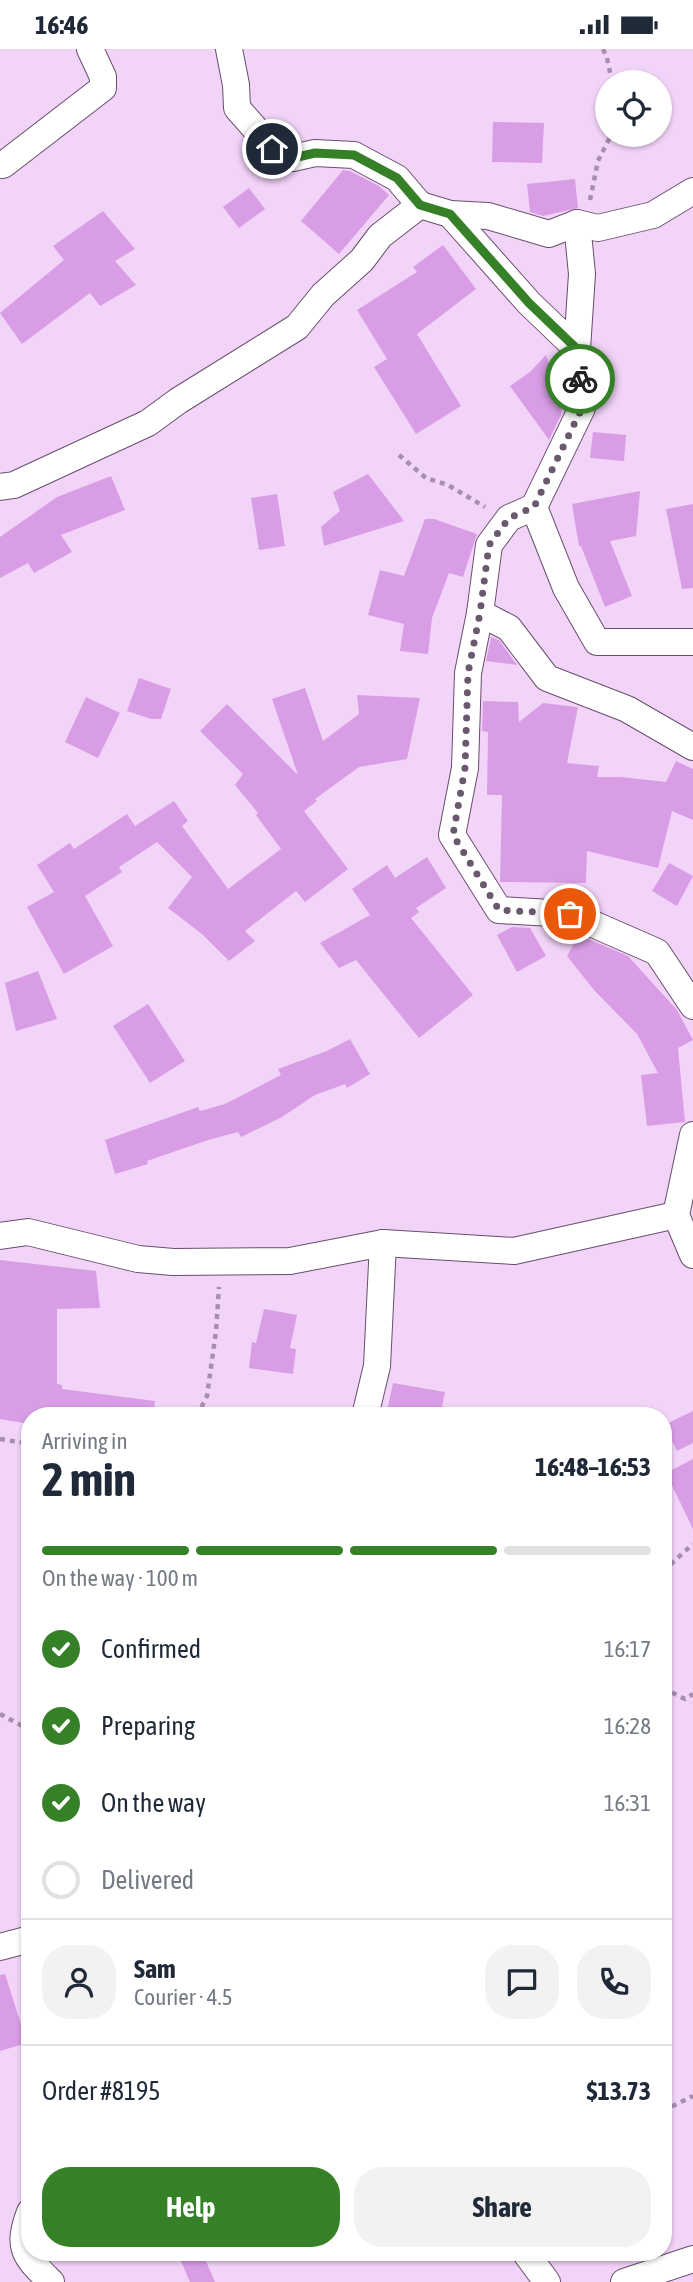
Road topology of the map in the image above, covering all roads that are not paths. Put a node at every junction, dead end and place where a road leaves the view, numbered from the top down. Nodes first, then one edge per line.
1 (90, 49) edge
2 (229, 49) edge
3 (3, 165) dead end
4 (693, 191) edge
5 (420, 205) junction
6 (450, 214) junction
7 (588, 225) junction
8 (577, 349) junction
9 (0, 487) edge
10 (534, 507) junction
11 (480, 613) junction
12 (693, 642) edge
13 (693, 747) edge
14 (693, 1006) edge
15 (693, 1135) edge
16 (676, 1215) junction
17 (0, 1236) edge
18 (383, 1244) junction
19 (693, 1255) edge
20 (367, 1407) edge
21 (21, 1941) edge
22 (0, 1947) edge
23 (693, 2259) edge
24 (31, 2261) edge
25 (532, 2261) edge
26 (51, 2282) edge
27 (547, 2282) edge
28 (624, 2282) edge

1 - 3 street
2 - 5 street
4 - 7 street
5 - 6 street
5 - 9 street
6 - 7 street
6 - 8 street
7 - 8 street
8 - 10 street
10 - 11 street
10 - 12 street
11 - 13 street
11 - 14 street
15 - 16 street
16 - 18 street
16 - 19 street
17 - 18 street
18 - 20 street
21 - 22 street
23 - 28 street
24 - 26 street
25 - 27 street

